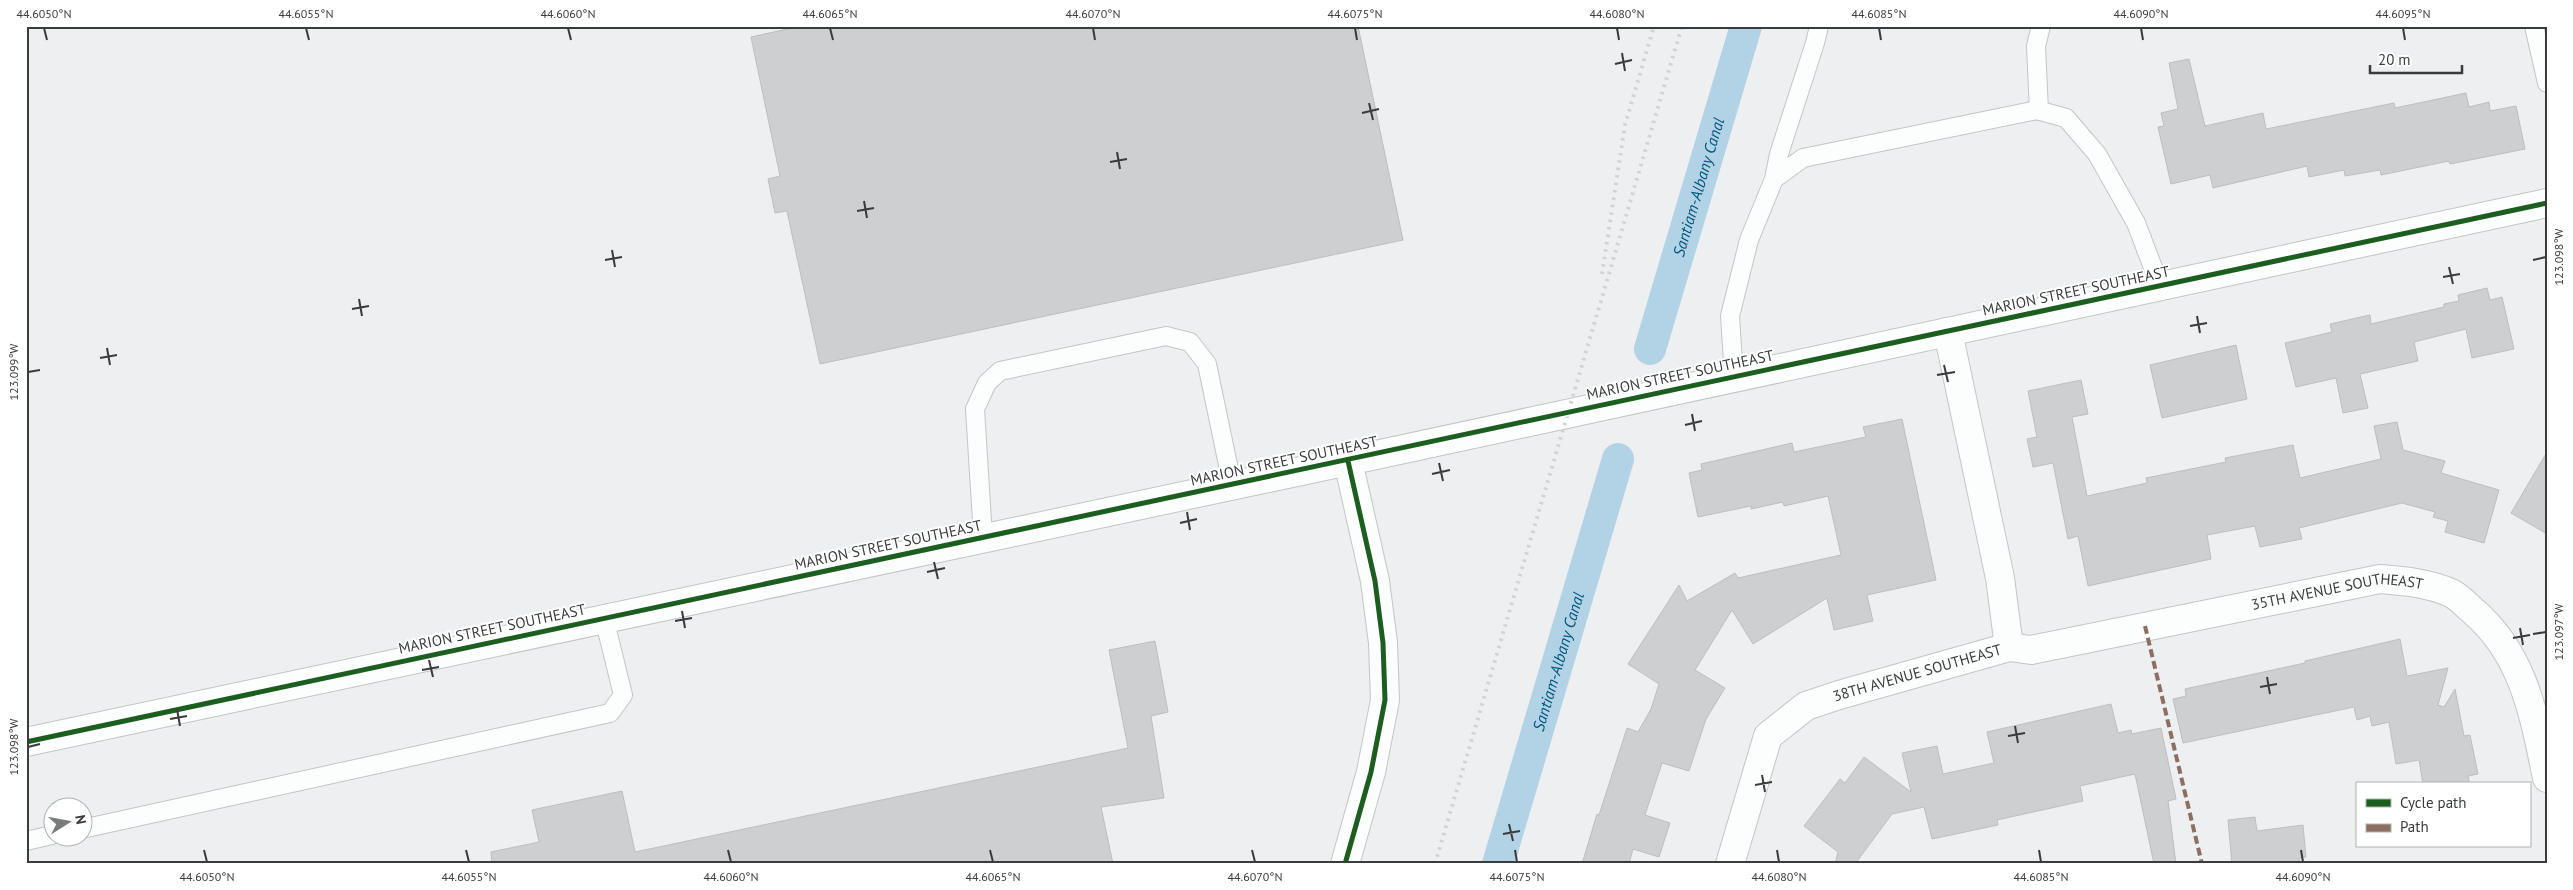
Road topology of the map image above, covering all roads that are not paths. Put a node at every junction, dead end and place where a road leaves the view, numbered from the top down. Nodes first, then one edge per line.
1 (1819, 26) edge
2 (2041, 26) edge
3 (2534, 26) edge
4 (2547, 83) edge
5 (2039, 111) junction
6 (1774, 179) junction
7 (2547, 202) edge
8 (2160, 286) junction
9 (1948, 332) junction
10 (1734, 377) junction
11 (1348, 461) junction
12 (1232, 484) junction
13 (984, 537) junction
14 (604, 618) junction
15 (2009, 647) junction
16 (26, 742) edge
17 (2547, 778) edge
18 (92, 826) edge
19 (42, 837) edge
20 (26, 841) edge
21 (1345, 864) edge
22 (1730, 864) edge

1 - 6 lane
2 - 5 lane
3 - 4 lane
5 - 6 lane
5 - 8 lane
6 - 10 lane
7 - 8 street, MARION STREET SOUTHEAST
8 - 9 street, MARION STREET SOUTHEAST
9 - 10 street, MARION STREET SOUTHEAST
9 - 15 street, 38TH AVENUE SOUTHEAST
10 - 11 street, MARION STREET SOUTHEAST
11 - 12 street, MARION STREET SOUTHEAST
11 - 21 street
12 - 13 street, MARION STREET SOUTHEAST
12 - 13 lane
13 - 14 street, MARION STREET SOUTHEAST
14 - 16 street, MARION STREET SOUTHEAST
14 - 18 lane
15 - 17 street, 35TH AVENUE SOUTHEAST
15 - 22 street, 38TH AVENUE SOUTHEAST
19 - 20 lane

